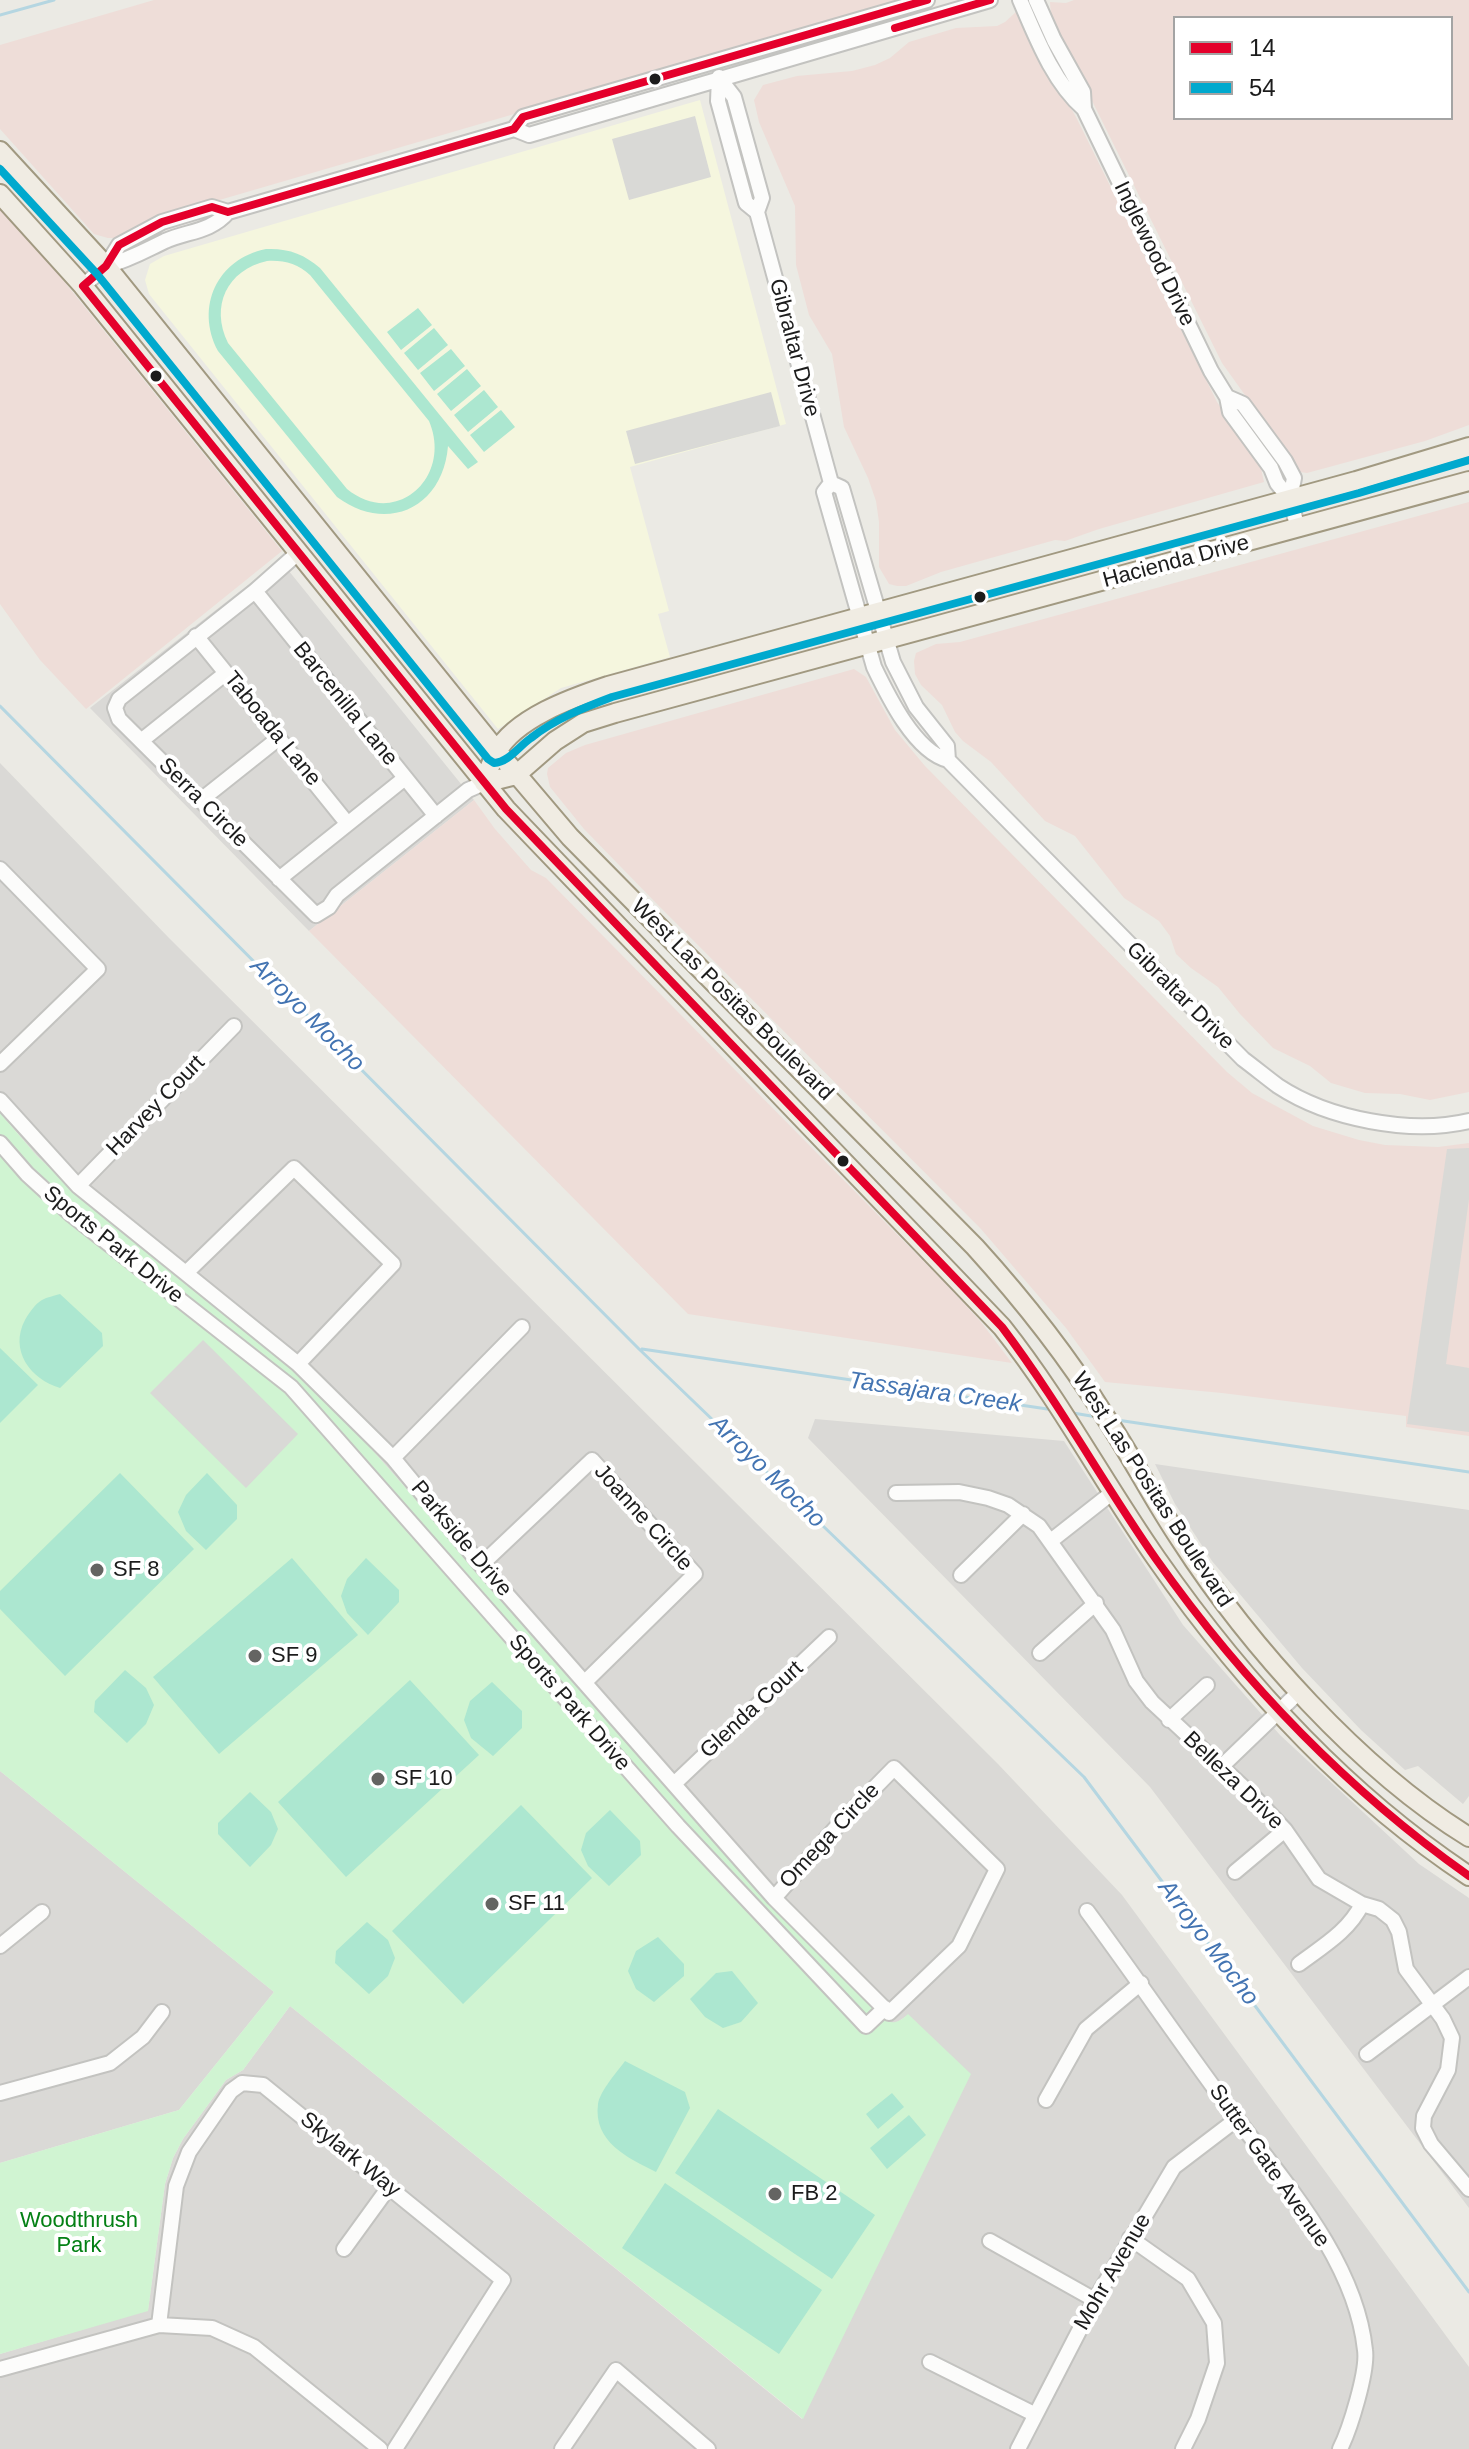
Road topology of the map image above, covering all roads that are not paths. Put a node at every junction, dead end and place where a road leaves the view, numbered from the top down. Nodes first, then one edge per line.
1 (927, 0) edge
2 (990, 0) edge
3 (1020, 0) edge
4 (1036, 0) edge
5 (715, 61) junction
6 (720, 79) junction
7 (1084, 109) junction
8 (514, 129) junction
9 (0, 151) edge
10 (0, 194) edge
11 (106, 266) junction
12 (83, 286) junction
13 (1469, 447) edge
14 (1469, 481) edge
15 (831, 483) junction
16 (1290, 499) junction
17 (1298, 529) junction
18 (299, 552) junction
19 (255, 591) junction
20 (877, 612) junction
21 (859, 617) junction
22 (196, 636) junction
23 (886, 639) junction
24 (867, 644) junction
25 (226, 673) junction
26 (279, 738) junction
27 (141, 741) junction
28 (497, 751) junction
29 (948, 760) junction
30 (516, 775) junction
31 (405, 778) junction
32 (484, 783) junction
33 (201, 800) junction
34 (436, 816) junction
35 (347, 823) junction
36 (0, 869) edge
37 (279, 879) junction
38 (234, 1026) dead end
39 (0, 1064) edge
40 (0, 1100) edge
41 (1469, 1121) edge
42 (0, 1143) edge
43 (78, 1186) junction
44 (187, 1272) junction
45 (522, 1327) dead end
46 (298, 1364) junction
47 (393, 1458) junction
48 (1113, 1492) junction
49 (896, 1493) dead end
50 (1023, 1514) junction
51 (1052, 1540) junction
52 (481, 1565) junction
53 (961, 1575) dead end
54 (1096, 1603) junction
55 (829, 1637) dead end
56 (1040, 1653) dead end
57 (585, 1682) junction
58 (1207, 1685) dead end
59 (1300, 1691) junction
60 (1279, 1711) junction
61 (1169, 1720) junction
62 (1221, 1767) junction
63 (675, 1783) junction
64 (1285, 1830) junction
65 (1469, 1837) edge
66 (1235, 1872) dead end
67 (1469, 1876) edge
68 (774, 1898) junction
69 (1362, 1904) junction
70 (1087, 1911) dead end
71 (42, 1912) dead end
72 (0, 1946) edge
73 (1299, 1964) dead end
74 (1469, 1977) edge
75 (1141, 1983) junction
76 (1431, 2006) junction
77 (887, 2010) junction
78 (162, 2012) dead end
79 (1367, 2054) dead end
80 (0, 2093) edge
81 (1046, 2100) dead end
82 (1237, 2119) junction
83 (389, 2187) junction
84 (1469, 2189) edge
85 (1130, 2238) junction
86 (990, 2241) dead end
87 (344, 2249) dead end
88 (1095, 2300) junction
89 (159, 2325) junction
90 (930, 2362) dead end
91 (0, 2369) edge
92 (1034, 2414) junction
93 (380, 2449) edge
94 (395, 2449) edge
95 (562, 2449) edge
96 (708, 2449) edge
97 (1018, 2449) edge
98 (1183, 2449) edge
99 (1340, 2449) edge

1 - 5 street
2 - 6 street
3 - 7 street, Inglewood Drive
4 - 7 street, Inglewood Drive
5 - 6 street, Gibraltar Drive
5 - 8 street
6 - 8 street
6 - 15 street, Gibraltar Drive
7 - 16 street, Inglewood Drive
8 - 11 street
9 - 11 main road, West Las Positas Boulevard
10 - 12 main road, West Las Positas Boulevard
11 - 12 street
11 - 28 main road, West Las Positas Boulevard
12 - 18 main road, West Las Positas Boulevard
13 - 16 main road, Hacienda Drive
14 - 17 main road, Hacienda Drive
15 - 20 street, Gibraltar Drive
15 - 21 street, Gibraltar Drive
16 - 17 street, Inglewood Drive
16 - 20 main road, Hacienda Drive
17 - 23 main road, Hacienda Drive
18 - 19 street, Serra Circle
18 - 32 main road, West Las Positas Boulevard
19 - 22 street, Serra Circle
19 - 31 street, Barcenilla Lane
20 - 21 main road, Hacienda Drive
20 - 23 street, Gibraltar Drive
21 - 24 street, Gibraltar Drive
21 - 28 main road, Hacienda Drive
22 - 25 street, Taboada Lane
22 - 27 street, Serra Circle
23 - 24 main road, Hacienda Drive
23 - 29 street, Gibraltar Drive
24 - 29 street, Gibraltar Drive
24 - 30 main road, Hacienda Drive
25 - 26 street, Taboada Lane
25 - 27 street
26 - 33 street
26 - 35 street, Taboada Lane
27 - 33 street, Serra Circle
28 - 30 main road, West Las Positas Boulevard
28 - 32 main road, Hacienda Drive
29 - 41 street, Gibraltar Drive
30 - 32 main road, Hacienda Drive
30 - 59 main road, West Las Positas Boulevard
31 - 34 street, Barcenilla Lane
31 - 35 street
32 - 34 street, Serra Circle
32 - 48 main road, West Las Positas Boulevard
33 - 37 street, Serra Circle
34 - 37 street, Serra Circle
35 - 37 street
36 - 39 street
38 - 43 street, Harvey Court
40 - 43 street, Parkside Drive
42 - 77 street, Sports Park Drive
43 - 44 street, Parkside Drive
44 - 46 street, Parkside Drive
44 - 46 street
45 - 47 street
46 - 47 street, Parkside Drive
47 - 52 street, Parkside Drive
48 - 51 street
48 - 60 main road, West Las Positas Boulevard
49 - 50 street, Belleza Drive
50 - 51 street, Belleza Drive
50 - 53 street
51 - 54 street, Belleza Drive
52 - 57 street, Parkside Drive
52 - 57 street, Joanne Circle
54 - 56 street
54 - 61 street, Belleza Drive
55 - 63 street, Glenda Court
57 - 63 street, Parkside Drive
58 - 61 street
59 - 60 street
59 - 65 main road, West Las Positas Boulevard
60 - 62 street
60 - 67 main road, West Las Positas Boulevard
61 - 62 street, Belleza Drive
62 - 64 street, Belleza Drive
63 - 68 street, Parkside Drive
64 - 66 street
64 - 69 street, Belleza Drive
68 - 77 street, Parkside Drive
68 - 77 street, Omega Circle
69 - 73 street
69 - 76 street, Belleza Drive
70 - 75 street, Sutter Gate Avenue
71 - 72 street
74 - 76 street
75 - 81 street
75 - 82 street, Sutter Gate Avenue
76 - 79 street
76 - 84 street, Belleza Drive
78 - 80 street
82 - 85 street, Mohr Avenue
82 - 99 street, Sutter Gate Avenue
83 - 87 street
83 - 89 street, Skylark Way
83 - 94 street, Skylark Way
85 - 88 street, Mohr Avenue
85 - 98 street
86 - 88 street
88 - 92 street, Mohr Avenue
89 - 91 street
89 - 93 street
90 - 92 street
92 - 97 street, Mohr Avenue
95 - 96 street

